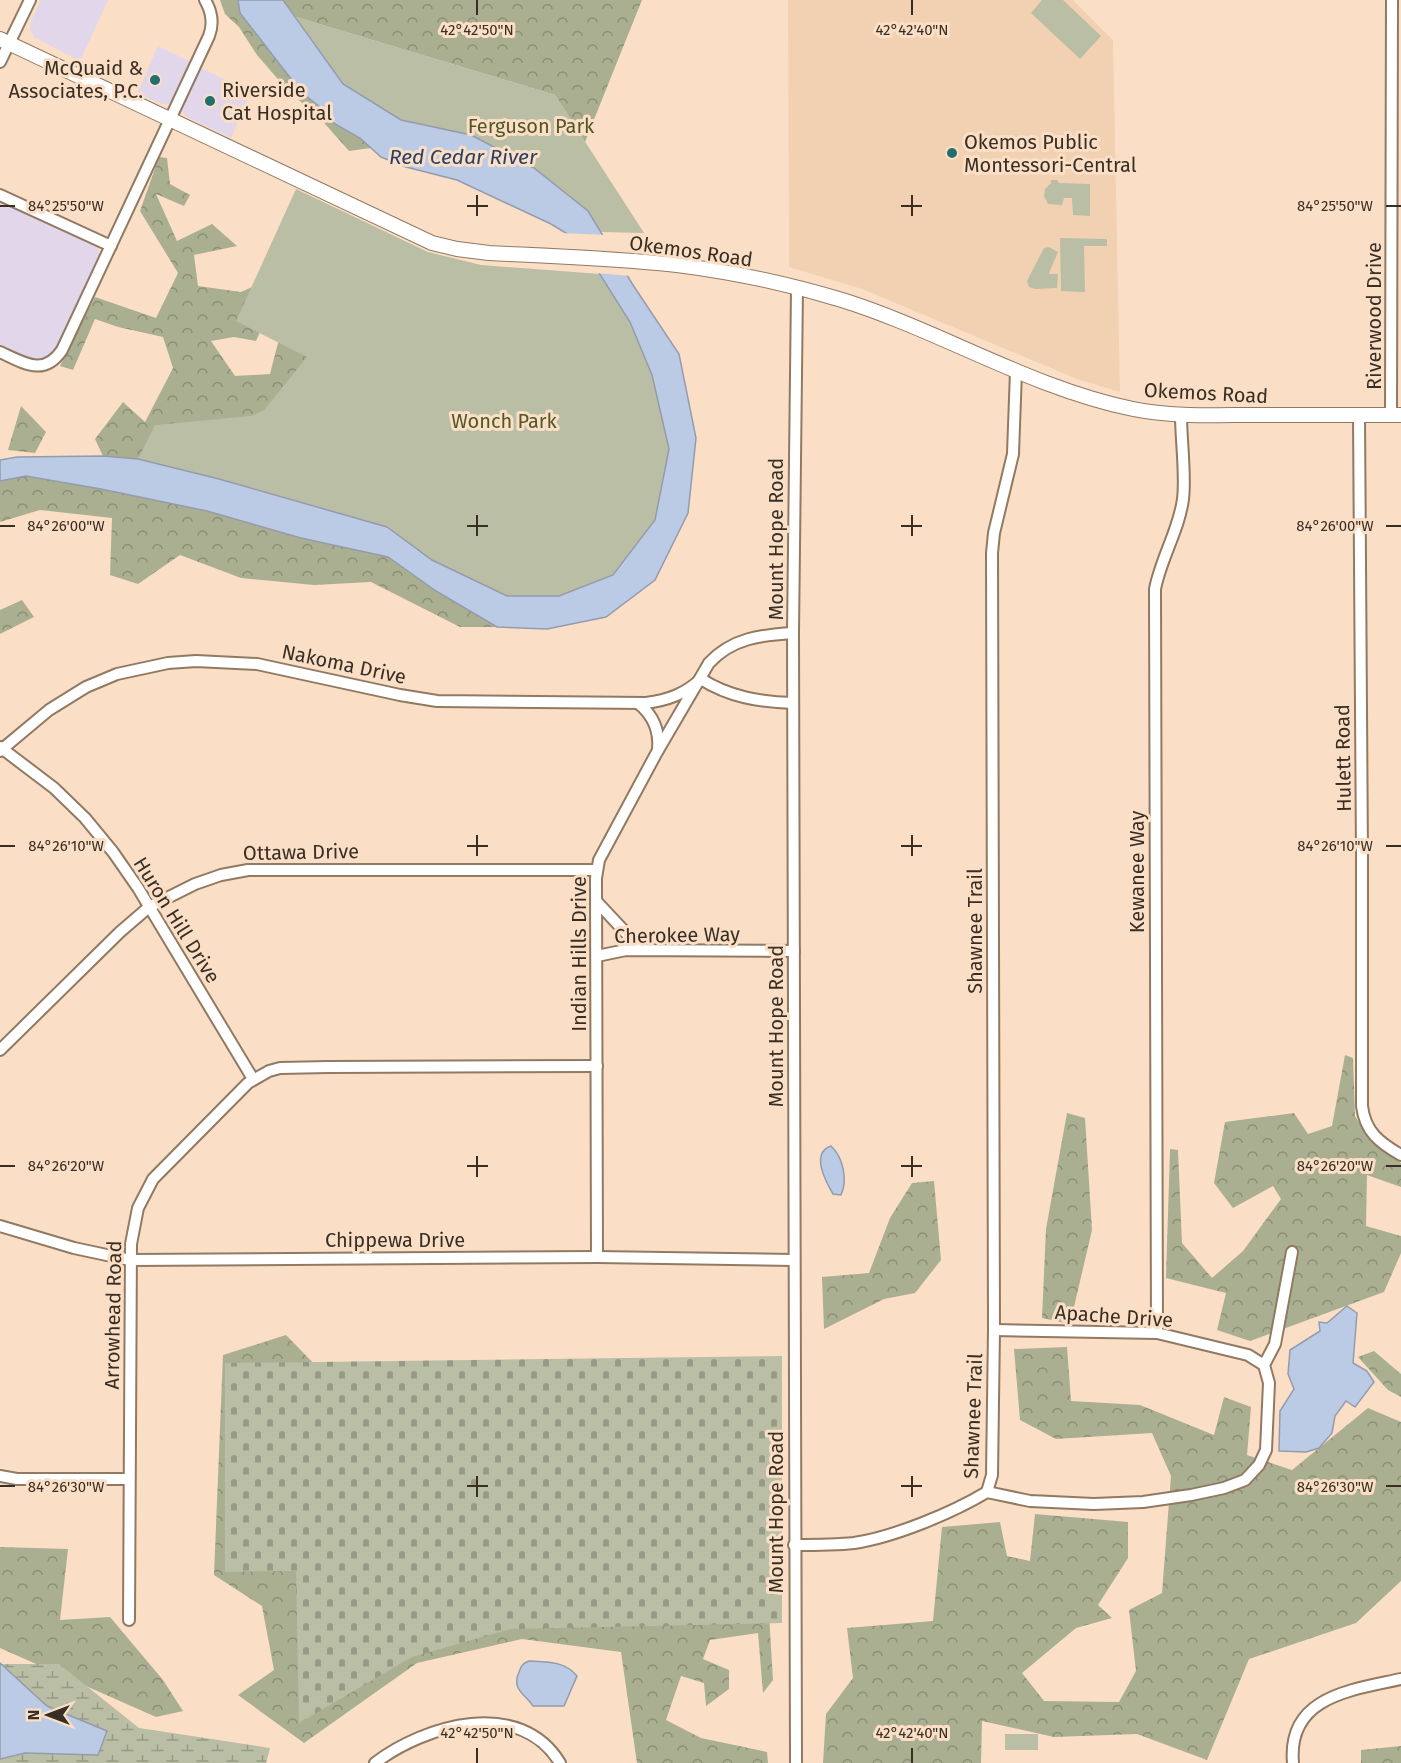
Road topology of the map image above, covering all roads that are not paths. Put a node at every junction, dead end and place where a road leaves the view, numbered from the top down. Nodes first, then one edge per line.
1 (30, 0) edge
2 (205, 0) edge
3 (1392, 0) edge
4 (4, 41) edge
5 (0, 62) edge
6 (169, 120) junction
7 (0, 195) edge
8 (111, 246) junction
9 (797, 288) junction
10 (1397, 306) edge
11 (0, 352) edge
12 (1016, 371) junction
13 (1181, 415) junction
14 (1359, 415) junction
15 (1396, 415) edge
16 (793, 633) junction
17 (701, 679) junction
18 (638, 703) junction
19 (793, 703) junction
20 (1, 749) edge
21 (657, 752) junction
22 (597, 870) junction
23 (597, 902) junction
24 (149, 908) junction
25 (642, 950) junction
26 (794, 951) junction
27 (597, 957) junction
28 (0, 1050) edge
29 (597, 1066) junction
30 (253, 1079) junction
31 (1401, 1155) edge
32 (0, 1226) edge
33 (1292, 1252) dead end
34 (597, 1257) junction
35 (130, 1260) junction
36 (794, 1260) junction
37 (994, 1330) junction
38 (1157, 1333) junction
39 (1264, 1365) junction
40 (0, 1476) edge
41 (129, 1479) junction
42 (987, 1492) junction
43 (795, 1545) junction
44 (129, 1620) dead end
45 (1401, 1679) edge
46 (375, 1763) edge
47 (560, 1763) edge
48 (796, 1763) edge
49 (1293, 1763) edge

1 - 4 street
2 - 6 street
3 - 10 street, Riverwood Drive
4 - 5 street
4 - 6 main road, Okemos Road
6 - 8 street
6 - 9 main road, Okemos Road
7 - 8 street
8 - 11 street
9 - 12 main road, Okemos Road
9 - 16 street, Mount Hope Road
10 - 15 street, Riverwood Drive
12 - 13 main road, Okemos Road
12 - 37 street, Shawnee Trail
13 - 14 main road, Okemos Road
13 - 38 street, Kewanee Way
14 - 15 main road, Okemos Road
14 - 31 street, Hulett Road
16 - 17 street, Indian Hills Drive
16 - 19 street, Mount Hope Road
17 - 18 street, Nakoma Drive
17 - 19 street
17 - 21 street, Indian Hills Drive
18 - 20 street, Nakoma Drive
18 - 21 street
19 - 26 street, Mount Hope Road
20 - 24 street, Huron Hill Drive
21 - 22 street, Indian Hills Drive
22 - 23 street, Indian Hills Drive
22 - 24 street, Ottawa Drive
23 - 25 street
23 - 27 street, Indian Hills Drive
24 - 28 street, Ottawa Drive
24 - 30 street, Huron Hill Drive
25 - 26 street, Cherokee Way
25 - 27 street, Cherokee Way
26 - 36 street, Mount Hope Road
27 - 29 street, Indian Hills Drive
29 - 30 street, Arrowhead Road
29 - 34 street, Indian Hills Drive
30 - 35 street, Arrowhead Road
32 - 35 street, Chippewa Drive
33 - 39 street
34 - 35 street, Chippewa Drive
34 - 36 street, Chippewa Drive
35 - 41 street, Arrowhead Road
36 - 43 street, Mount Hope Road
37 - 38 street, Apache Drive
37 - 42 street, Shawnee Trail
38 - 39 street, Apache Drive
39 - 42 street
40 - 41 street
41 - 44 street, Arrowhead Road
42 - 43 street
43 - 48 street, Mount Hope Road
45 - 49 street
46 - 47 street

